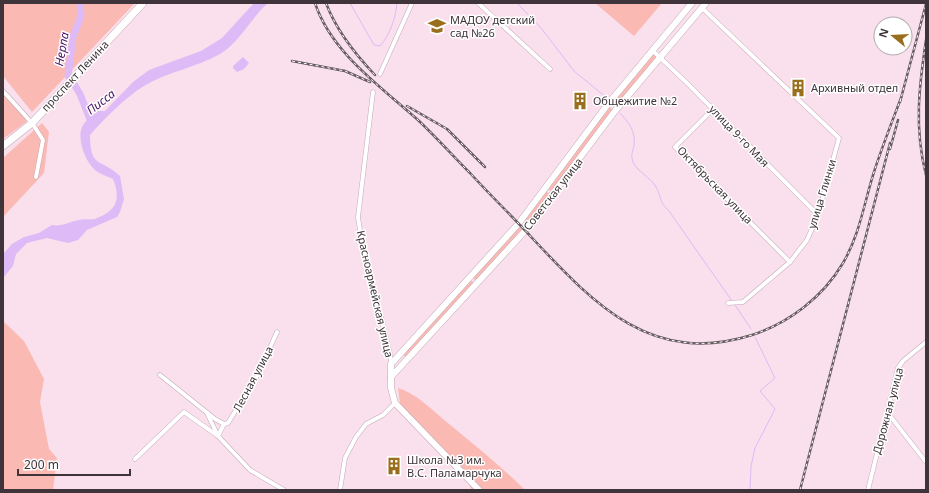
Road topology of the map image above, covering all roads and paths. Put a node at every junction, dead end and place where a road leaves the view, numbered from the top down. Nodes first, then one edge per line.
1 (143, 3) edge
2 (412, 3) edge
3 (478, 3) edge
4 (692, 3) edge
5 (704, 5) edge
6 (652, 50) junction
7 (660, 58) junction
8 (550, 69) dead end
9 (380, 74) dead end
10 (3, 91) edge
11 (373, 92) dead end
12 (608, 104) junction
13 (713, 109) junction
14 (615, 111) junction
15 (32, 123) junction
16 (3, 146) edge
17 (36, 177) dead end
18 (545, 189) junction
19 (552, 194) junction
20 (818, 215) junction
21 (790, 262) junction
22 (728, 303) dead end
23 (277, 332) dead end
24 (926, 342) edge
25 (391, 364) junction
26 (160, 375) dead end
27 (391, 377) junction
28 (395, 403) junction
29 (206, 412) junction
30 (887, 412) junction
31 (894, 422) junction
32 (884, 423) junction
33 (224, 424) junction
34 (218, 436) junction
35 (134, 460) dead end
36 (926, 462) edge
37 (284, 490) edge
38 (340, 490) edge
39 (479, 490) edge
40 (868, 490) edge

1 - 15 main road, проспект Ленина
2 - 9 street
3 - 8 street
4 - 6 main road, Советская улица
5 - 7 main road, Советская улица
5 - 20 street, улица Глинки
6 - 7 street, улица 9-го Мая
6 - 12 main road, Советская улица
7 - 13 street, улица 9-го Мая
7 - 14 main road, Советская улица
10 - 15 street
11 - 25 street, Красноармейская улица
12 - 14 street
12 - 18 main road, Советская улица
13 - 20 street, улица 9-го Мая
13 - 21 street, Октябрьская улица
14 - 19 main road, Советская улица
15 - 16 main road, проспект Ленина
15 - 17 street
18 - 19 street
18 - 25 main road, Советская улица
19 - 27 main road, Советская улица
20 - 21 street, улица Глинки
21 - 22 street, улица Глинки
23 - 33 street, Лесная улица
24 - 30 street, Дорожная улица
25 - 27 main road, Красноармейская улица
26 - 29 street
27 - 28 main road, Красноармейская улица
28 - 38 street
28 - 39 main road
29 - 33 street
29 - 34 street
30 - 31 street
30 - 32 street, Дорожная улица
31 - 32 street
31 - 36 street
32 - 40 street, Дорожная улица
33 - 34 street, Лесная улица
34 - 35 street
34 - 37 street

